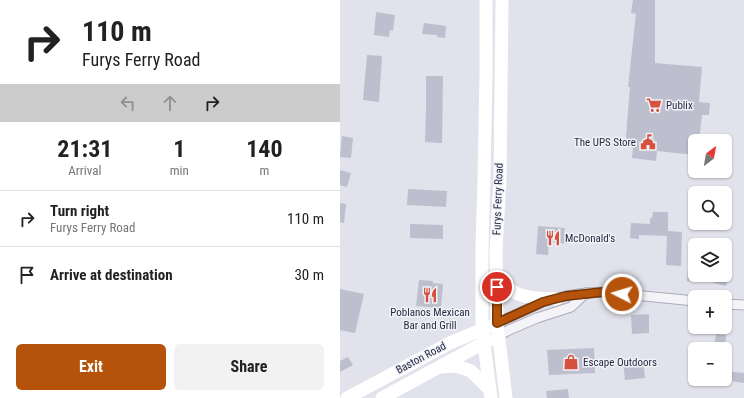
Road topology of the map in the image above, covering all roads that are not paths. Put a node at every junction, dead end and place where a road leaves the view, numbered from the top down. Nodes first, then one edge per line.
1 (486, 0) edge
2 (502, 0) edge
3 (497, 274) junction
4 (586, 293) junction
5 (556, 299) junction
6 (688, 300) edge
7 (732, 305) edge
8 (744, 306) edge
9 (482, 329) junction
10 (498, 329) junction
11 (484, 343) junction
12 (440, 367) junction
13 (490, 393) edge
14 (347, 398) edge
15 (382, 398) edge
16 (506, 398) edge

1 - 9 main road, Furys Ferry Road
2 - 3 main road, Furys Ferry Road
3 - 5 main road
3 - 10 main road, Furys Ferry Road
4 - 5 street
4 - 6 street
4 - 10 street
5 - 10 street
7 - 8 street
9 - 10 main road, Baston Road
9 - 11 main road, Furys Ferry Road
9 - 14 main road, Baston Road
10 - 11 main road, Baston Road
10 - 16 main road, Furys Ferry Road
11 - 12 main road, Baston Road
11 - 13 main road, Furys Ferry Road
12 - 13 main road
12 - 15 main road, Baston Road

